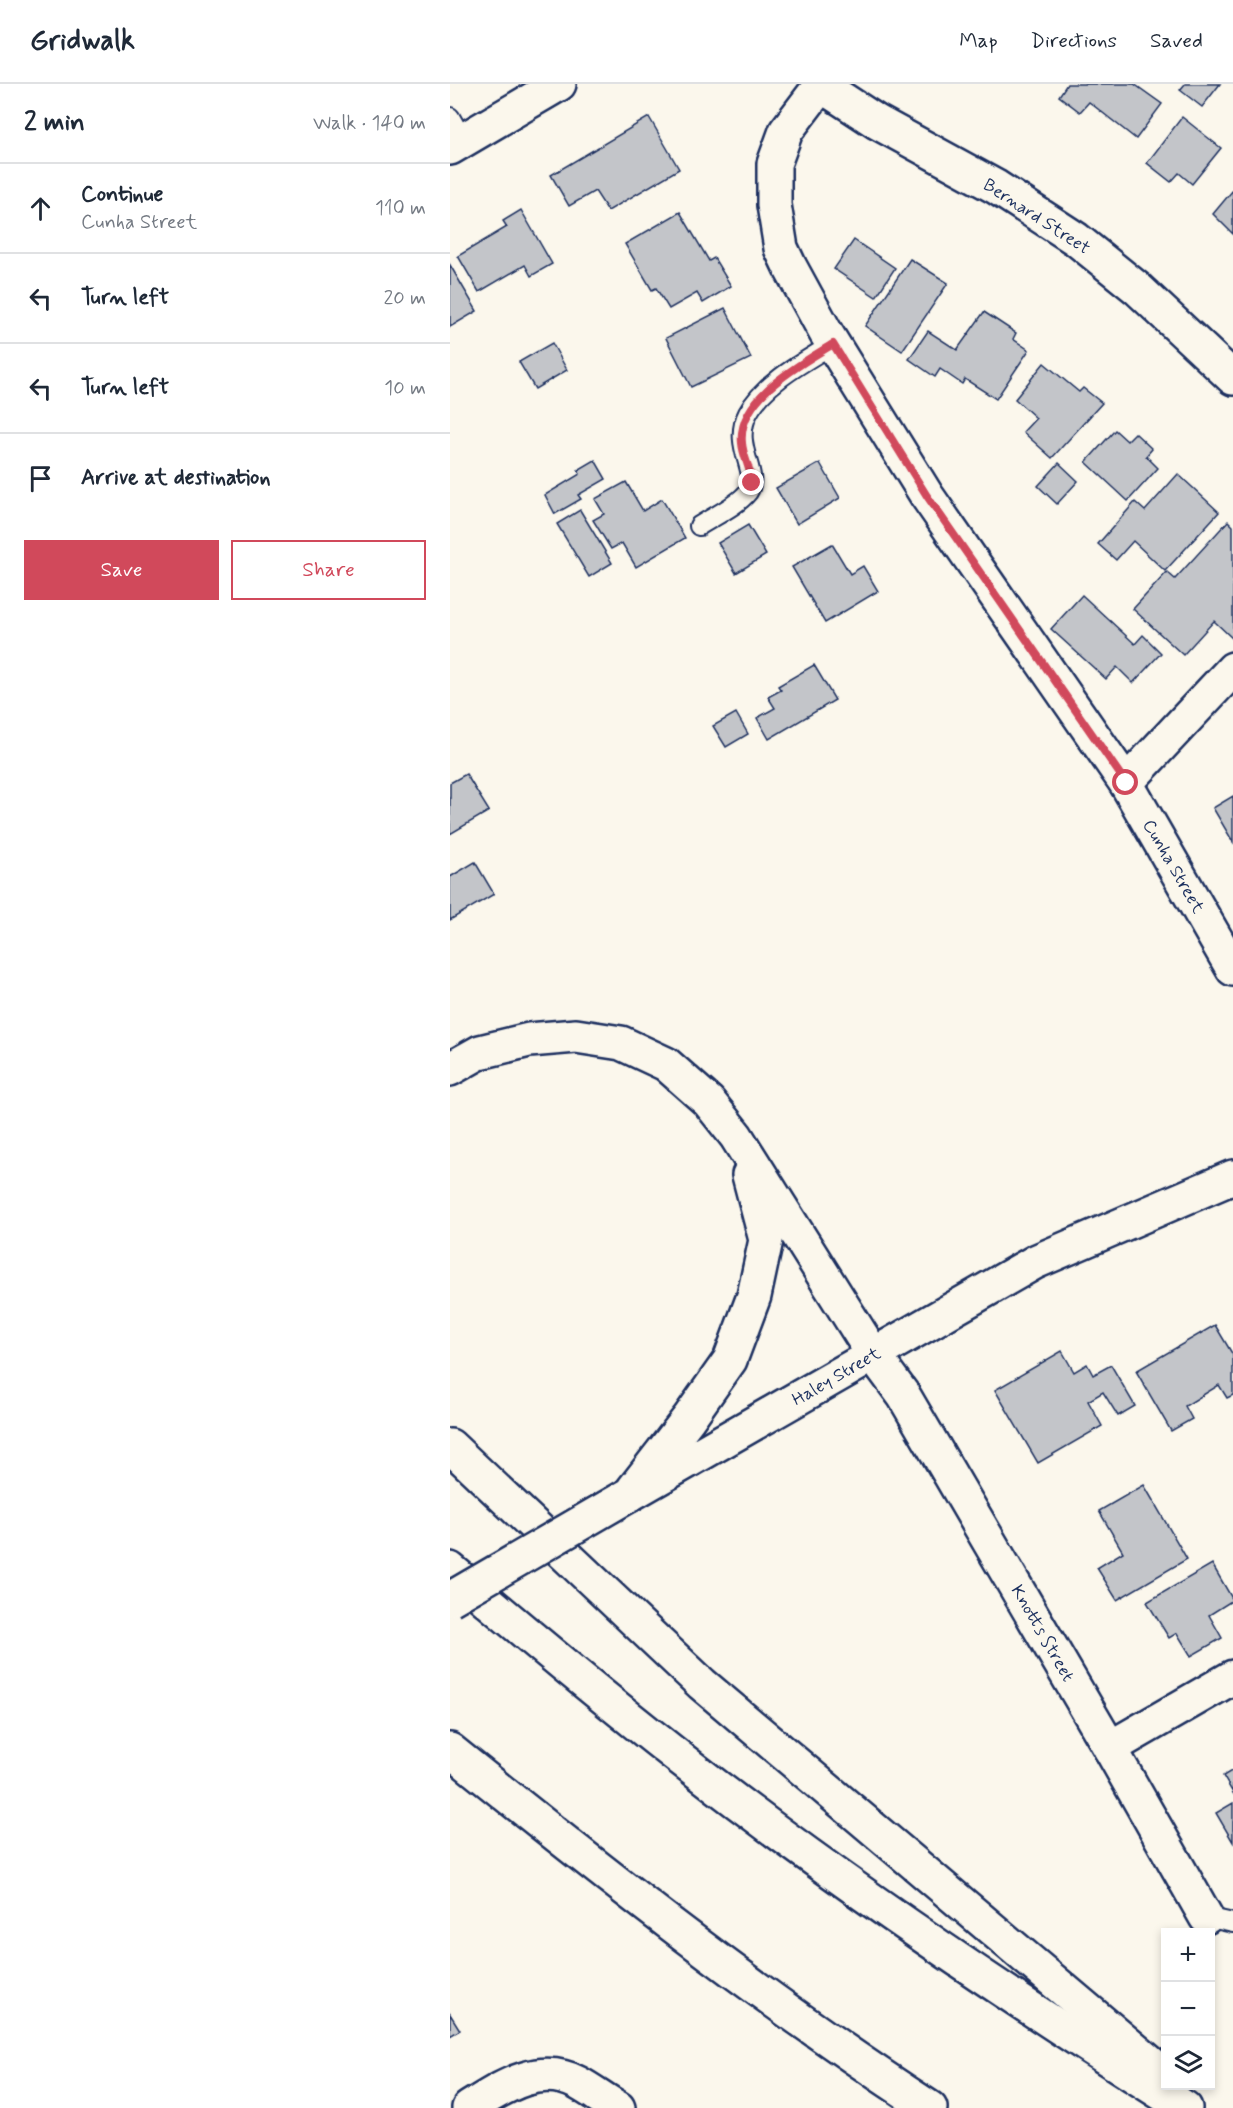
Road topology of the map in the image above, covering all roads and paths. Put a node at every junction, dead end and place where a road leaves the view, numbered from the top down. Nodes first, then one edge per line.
1 (559, 84) edge
2 (820, 85) edge
3 (454, 135) edge
4 (833, 344) junction
5 (1233, 378) edge
6 (699, 526) dead end
7 (1233, 669) edge
8 (1126, 783) junction
9 (1233, 969) edge
10 (450, 1069) edge
11 (736, 1136) junction
12 (1233, 1177) edge
13 (873, 1354) junction
14 (450, 1446) edge
15 (629, 1495) junction
16 (450, 1569) edge
17 (450, 1599) edge
18 (1233, 1677) edge
19 (1110, 1748) junction
20 (450, 1750) edge
21 (450, 1766) edge
22 (593, 1866) junction
23 (1219, 1920) edge
24 (1161, 2072) edge
25 (1182, 2090) edge
26 (469, 2108) edge
27 (618, 2108) edge
28 (930, 2108) edge
29 (1185, 2108) edge
30 (1203, 2108) edge

1 - 3 main road
2 - 4 main road, Cunha Street
2 - 5 main road, Bernard Street
4 - 6 lane
4 - 8 main road, Cunha Street
7 - 8 main road
8 - 9 main road, Cunha Street
10 - 11 main road
11 - 13 main road, Knotts Street
11 - 15 main road
12 - 13 main road, Haley Street
13 - 15 main road, Haley Street
13 - 19 main road, Knotts Street
14 - 24 main road
15 - 17 main road, Haley Street, bridge
16 - 29 main road
18 - 19 main road
19 - 23 main road, Knotts Street
20 - 22 main road
21 - 22 main road
22 - 28 main road
25 - 30 main road
26 - 27 main road

